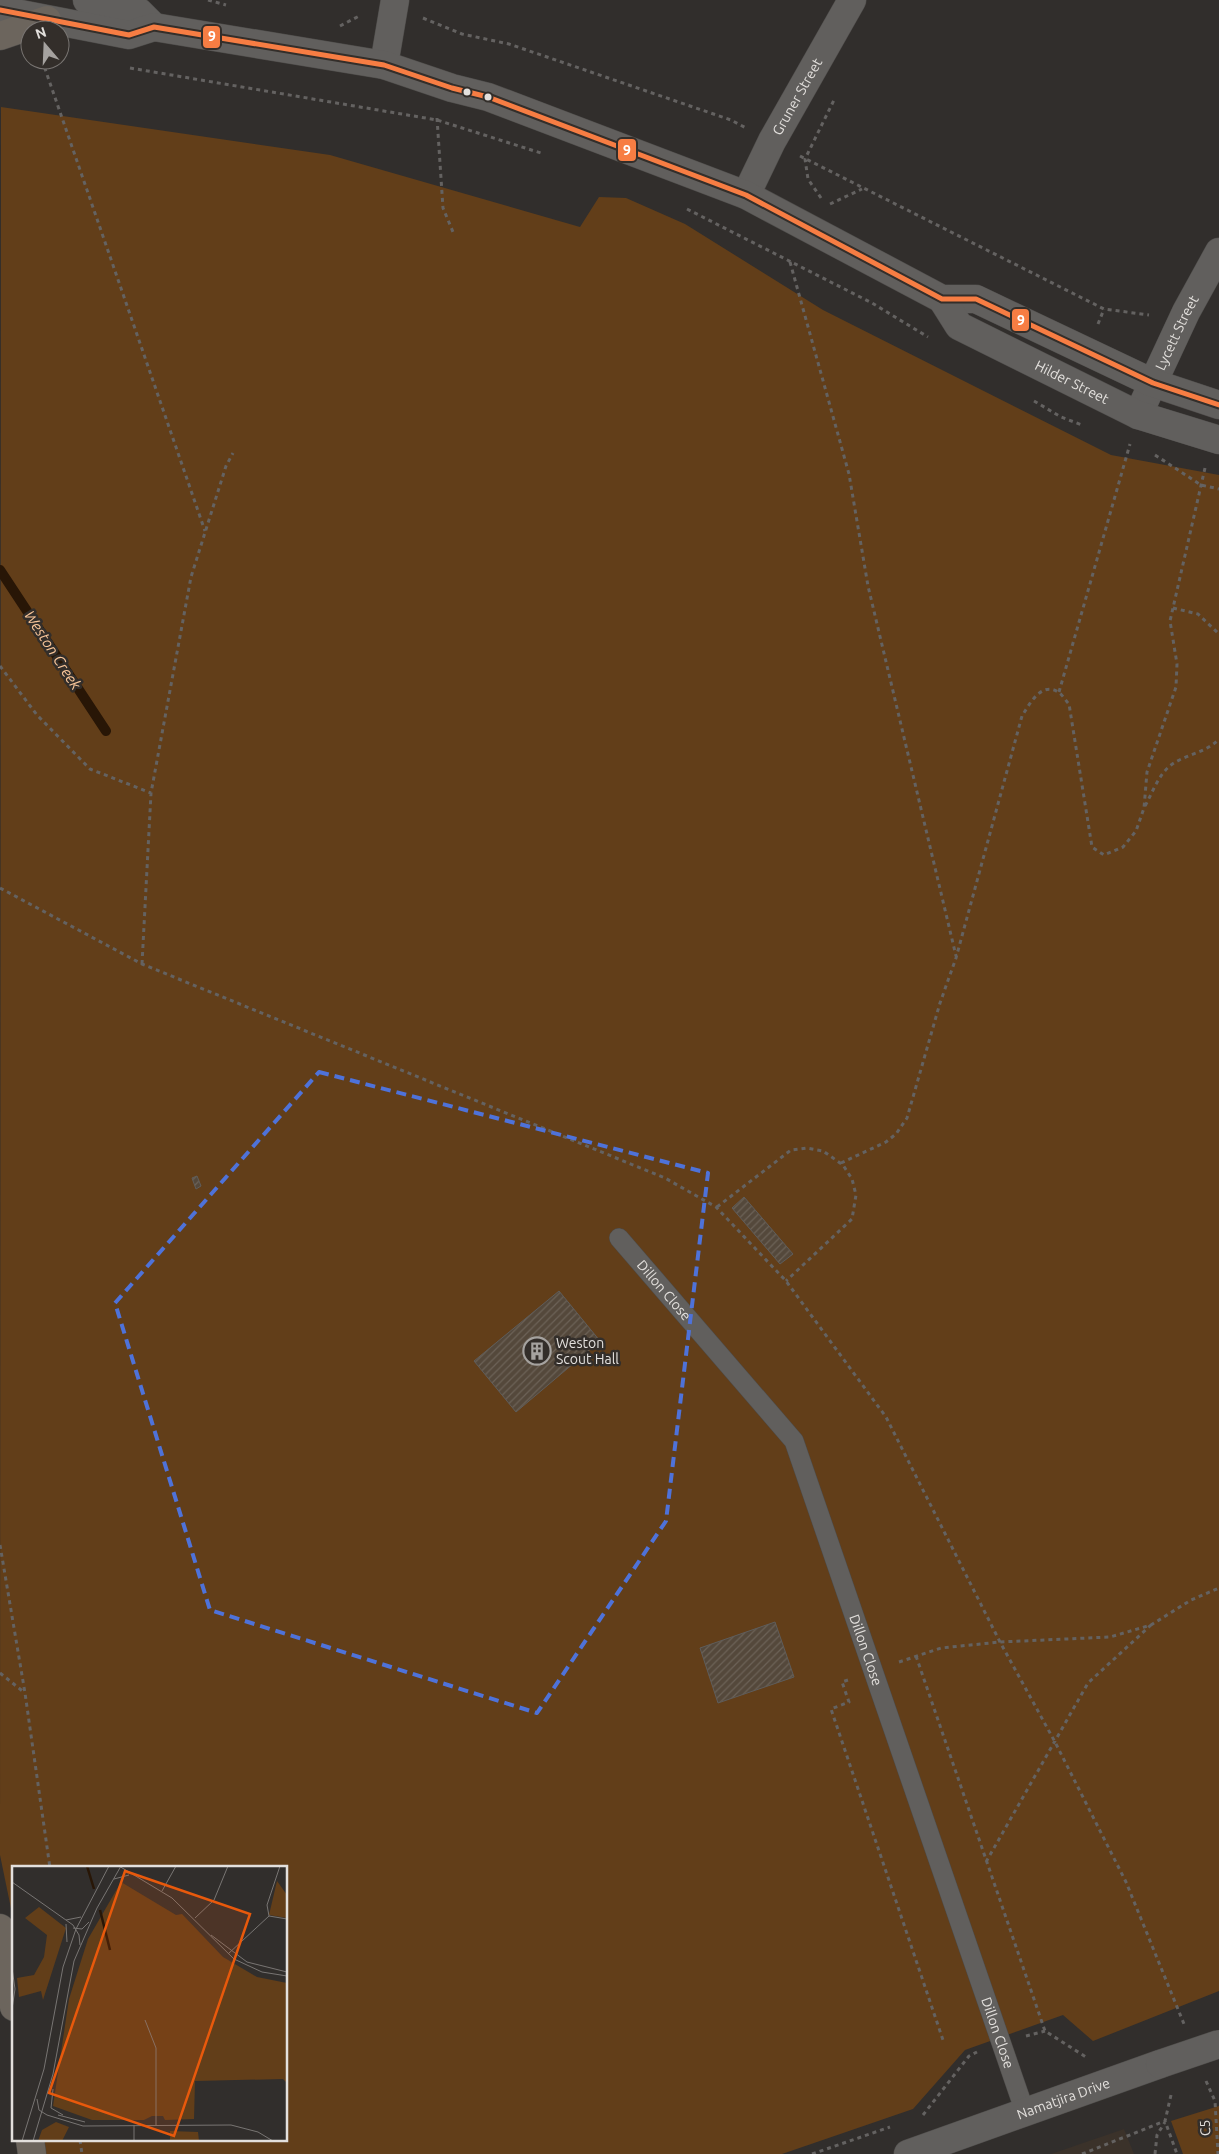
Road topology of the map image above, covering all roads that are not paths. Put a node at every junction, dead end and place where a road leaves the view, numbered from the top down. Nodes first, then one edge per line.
1 (87, 0) edge
2 (395, 0) edge
3 (852, 0) edge
4 (0, 10) edge
5 (47, 20) edge
6 (70, 24) edge
7 (154, 27) junction
8 (20, 29) edge
9 (0, 36) edge
10 (384, 65) junction
11 (746, 195) junction
12 (1219, 252) edge
13 (942, 299) junction
14 (1153, 382) junction
15 (1219, 405) edge
16 (1138, 415) junction
17 (1215, 439) edge
18 (619, 1238) dead end
19 (0, 1928) edge
20 (12, 1990) edge
21 (1219, 2044) edge
22 (1025, 2112) junction
23 (908, 2154) edge

1 - 7 street
2 - 10 street
3 - 11 street, Gruner Street
4 - 5 street
6 - 7 street
7 - 10 street
8 - 9 main road
10 - 11 street
11 - 13 street
12 - 14 street, Lycett Street
13 - 14 street
13 - 16 street, Hilder Street
14 - 15 street
14 - 16 street, Lycett Street
16 - 17 street, Hilder Street
18 - 22 lane, Dillon Close
19 - 20 main road
21 - 22 street, Namatjira Drive, bridge
22 - 23 street, Namatjira Drive

